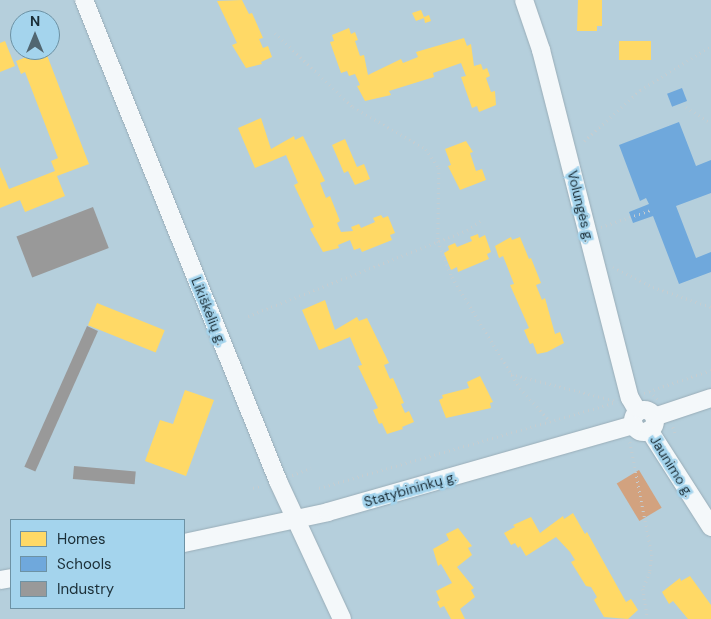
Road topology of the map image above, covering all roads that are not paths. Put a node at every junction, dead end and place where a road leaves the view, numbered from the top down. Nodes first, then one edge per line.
1 (84, 0) edge
2 (524, 0) edge
3 (711, 398) edge
4 (635, 416) junction
5 (296, 520) junction
6 (711, 527) edge
7 (185, 544) edge
8 (342, 619) edge

1 - 5 street, Likiškėlių g.
2 - 4 street, Volungės g.
3 - 4 street, Statybininkų g.
4 - 5 street, Statybininkų g.
4 - 6 street, Jaunimo g.
5 - 7 street, Statybininkų g.
5 - 8 street, Likiškėlių g.

